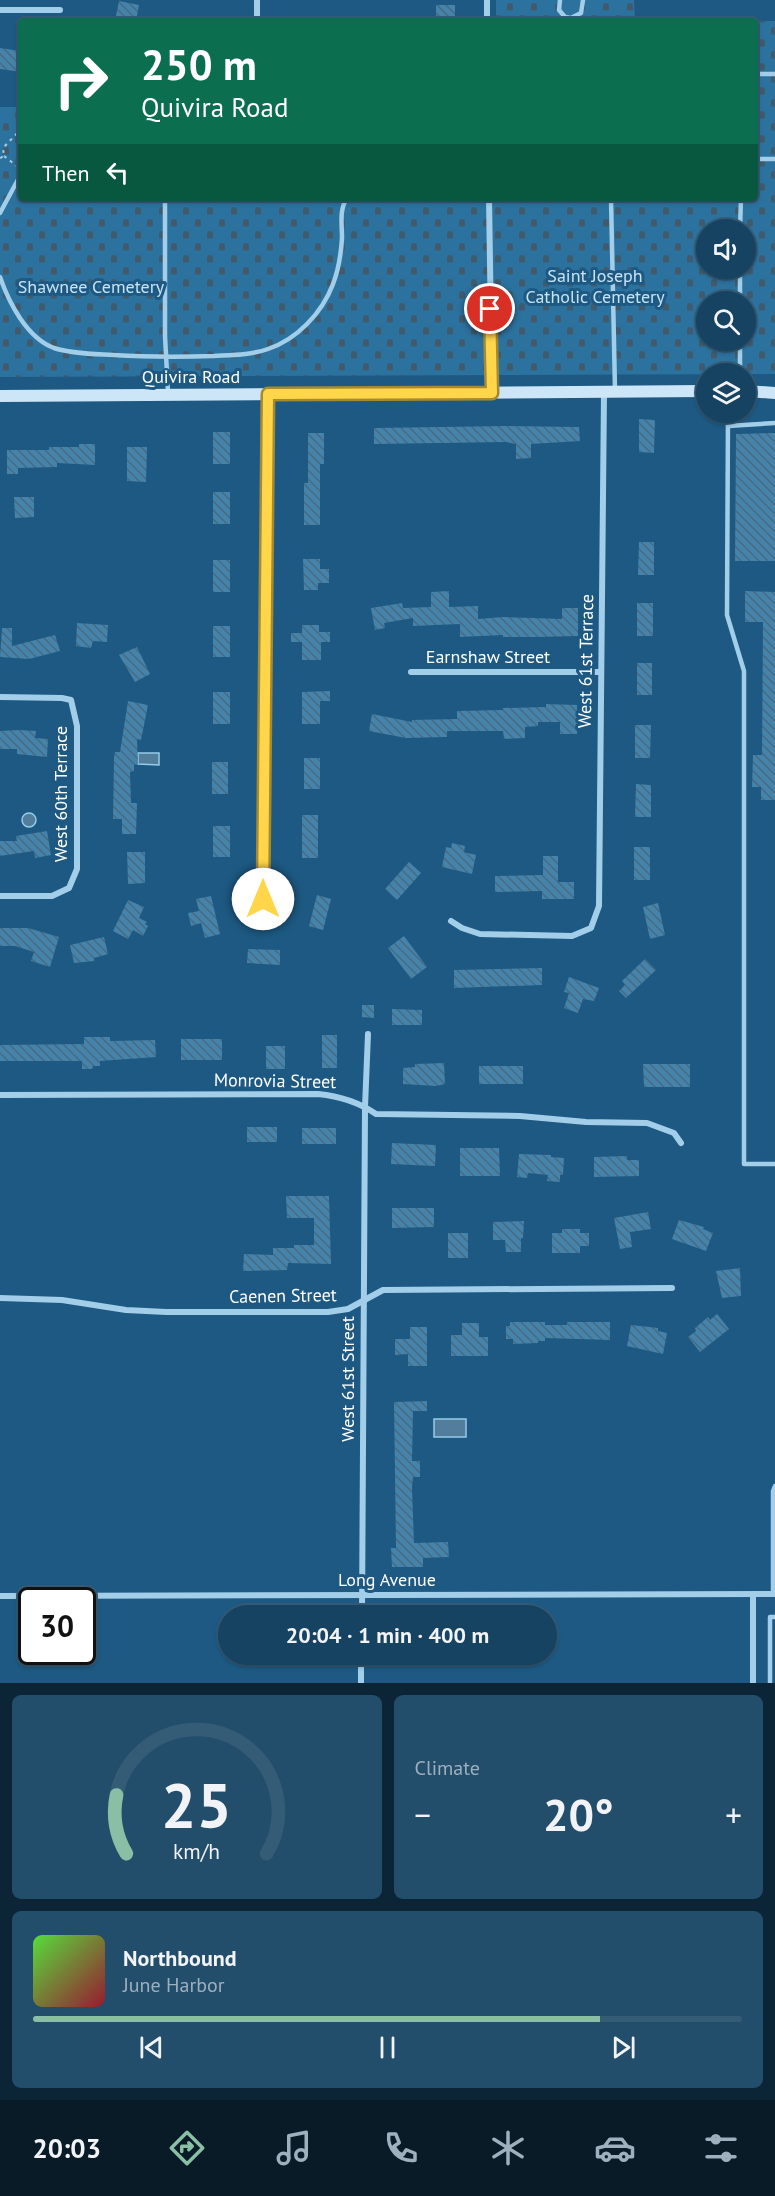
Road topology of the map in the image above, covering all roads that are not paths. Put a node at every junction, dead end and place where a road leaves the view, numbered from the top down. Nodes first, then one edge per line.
1 (257, 0) edge
2 (487, 0) edge
3 (560, 0) edge
4 (583, 0) edge
5 (0, 10) edge
6 (60, 10) dead end
7 (257, 18) edge
8 (487, 18) edge
9 (568, 18) edge
10 (574, 18) edge
11 (758, 74) edge
12 (775, 74) edge
13 (758, 159) edge
14 (775, 159) edge
15 (18, 180) edge
16 (165, 201) edge
17 (340, 201) edge
18 (345, 201) edge
19 (489, 201) edge
20 (611, 201) edge
21 (741, 201) edge
22 (342, 206) junction
23 (0, 213) edge
24 (740, 219) edge
25 (0, 277) edge
26 (166, 358) junction
27 (775, 386) edge
28 (696, 391) edge
29 (759, 391) joint
30 (492, 393) junction
31 (609, 393) junction
32 (775, 393) edge
33 (268, 394) junction
34 (168, 395) junction
35 (0, 396) edge
36 (775, 423) edge
37 (728, 426) joint
38 (411, 672) dead end
39 (600, 672) junction
40 (0, 697) edge
41 (0, 896) edge
42 (263, 899) dead end
43 (451, 921) dead end
44 (368, 1034) dead end
45 (0, 1095) edge
46 (365, 1107) junction
47 (681, 1143) dead end
48 (775, 1164) edge
49 (672, 1288) dead end
50 (0, 1298) edge
51 (363, 1301) junction
52 (775, 1486) edge
53 (774, 1514) edge
54 (753, 1594) junction
55 (774, 1594) edge
56 (362, 1595) junction
57 (0, 1596) edge
58 (362, 1605) edge
59 (775, 1617) edge
60 (362, 1665) edge
61 (361, 1683) edge
62 (753, 1683) edge
63 (770, 1683) edge

1 - 7 street
2 - 8 street
3 - 9 lane
4 - 10 lane
5 - 6 street
11 - 12 lane
13 - 14 lane
15 - 23 lane
16 - 26 lane
17 - 22 lane
18 - 22 lane
19 - 30 street
20 - 31 lane
21 - 24 lane
22 - 26 lane
25 - 26 lane
26 - 34 lane
27 - 29 main road
28 - 31 main road, Quivira Road
29 - 32 main road
30 - 31 main road, Quivira Road
30 - 33 main road, Quivira Road
31 - 39 street, West 61st Terrace
33 - 34 main road, Quivira Road
33 - 42 street
34 - 35 main road, Quivira Road
36 - 37 lane
37 - 48 lane
38 - 39 street, Earnshaw Street
39 - 43 street, West 61st Terrace
40 - 41 street, West 60th Terrace
44 - 46 street, West 61st Street
45 - 46 street, Monrovia Street
46 - 47 street, Monrovia Street
46 - 51 street, West 61st Street
49 - 51 street, Caenen Street
50 - 51 street, Caenen Street
51 - 56 street, West 61st Street
52 - 53 lane
53 - 55 lane
54 - 55 street, Long Avenue
54 - 56 street, Long Avenue
54 - 62 street
56 - 57 street, Long Avenue
56 - 58 street, West 61st Street
59 - 63 lane
60 - 61 street

